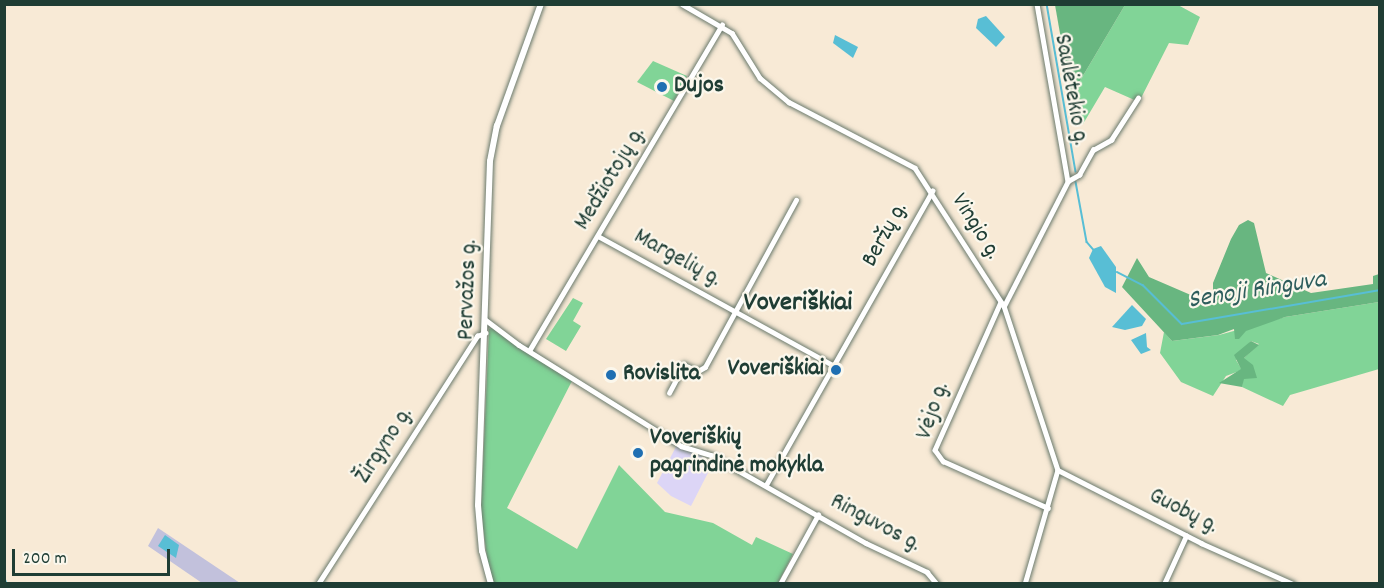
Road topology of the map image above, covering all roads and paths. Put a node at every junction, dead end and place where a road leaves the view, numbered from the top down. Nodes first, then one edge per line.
1 (541, 4) edge
2 (682, 4) edge
3 (1037, 4) edge
4 (722, 26) junction
5 (1138, 98) dead end
6 (1068, 182) junction
7 (932, 191) junction
8 (796, 200) dead end
9 (598, 236) junction
10 (1003, 304) junction
11 (736, 312) junction
12 (486, 320) junction
13 (486, 333) junction
14 (529, 351) junction
15 (834, 366) junction
16 (669, 393) dead end
17 (1058, 470) junction
18 (766, 485) junction
19 (1047, 508) junction
20 (818, 515) junction
21 (1186, 536) junction
22 (318, 584) edge
23 (491, 584) edge
24 (780, 584) edge
25 (937, 584) edge
26 (1025, 584) edge
27 (1164, 584) edge
28 (1293, 584) edge

1 - 12 main road, Pervažos g.
2 - 4 street, Vingio g.
3 - 6 street, Saulėtekio g.
4 - 7 street, Vingio g.
4 - 9 street, Medžiotojų g.
5 - 6 street
6 - 10 street
7 - 10 street, Vingio g.
7 - 15 street, Beržų g.
8 - 11 street
9 - 11 street, Margelių g.
9 - 14 street, Medžiotojų g.
10 - 17 street, Vingio g.
10 - 19 street, Vėjo g.
11 - 15 street, Margelių g.
11 - 16 street
12 - 13 main road, Pervažos g.
12 - 14 street, Ringuvos g.
13 - 22 street, Žirgyno g.
13 - 23 main road, Pervažos g.
14 - 18 street, Ringuvos g.
15 - 18 street, Beržų g.
17 - 19 street
17 - 21 street, Guobų g.
18 - 20 street, Ringuvos g.
19 - 26 street
20 - 24 street
20 - 25 street, Ringuvos g.
21 - 27 street
21 - 28 street, Guobų g.

